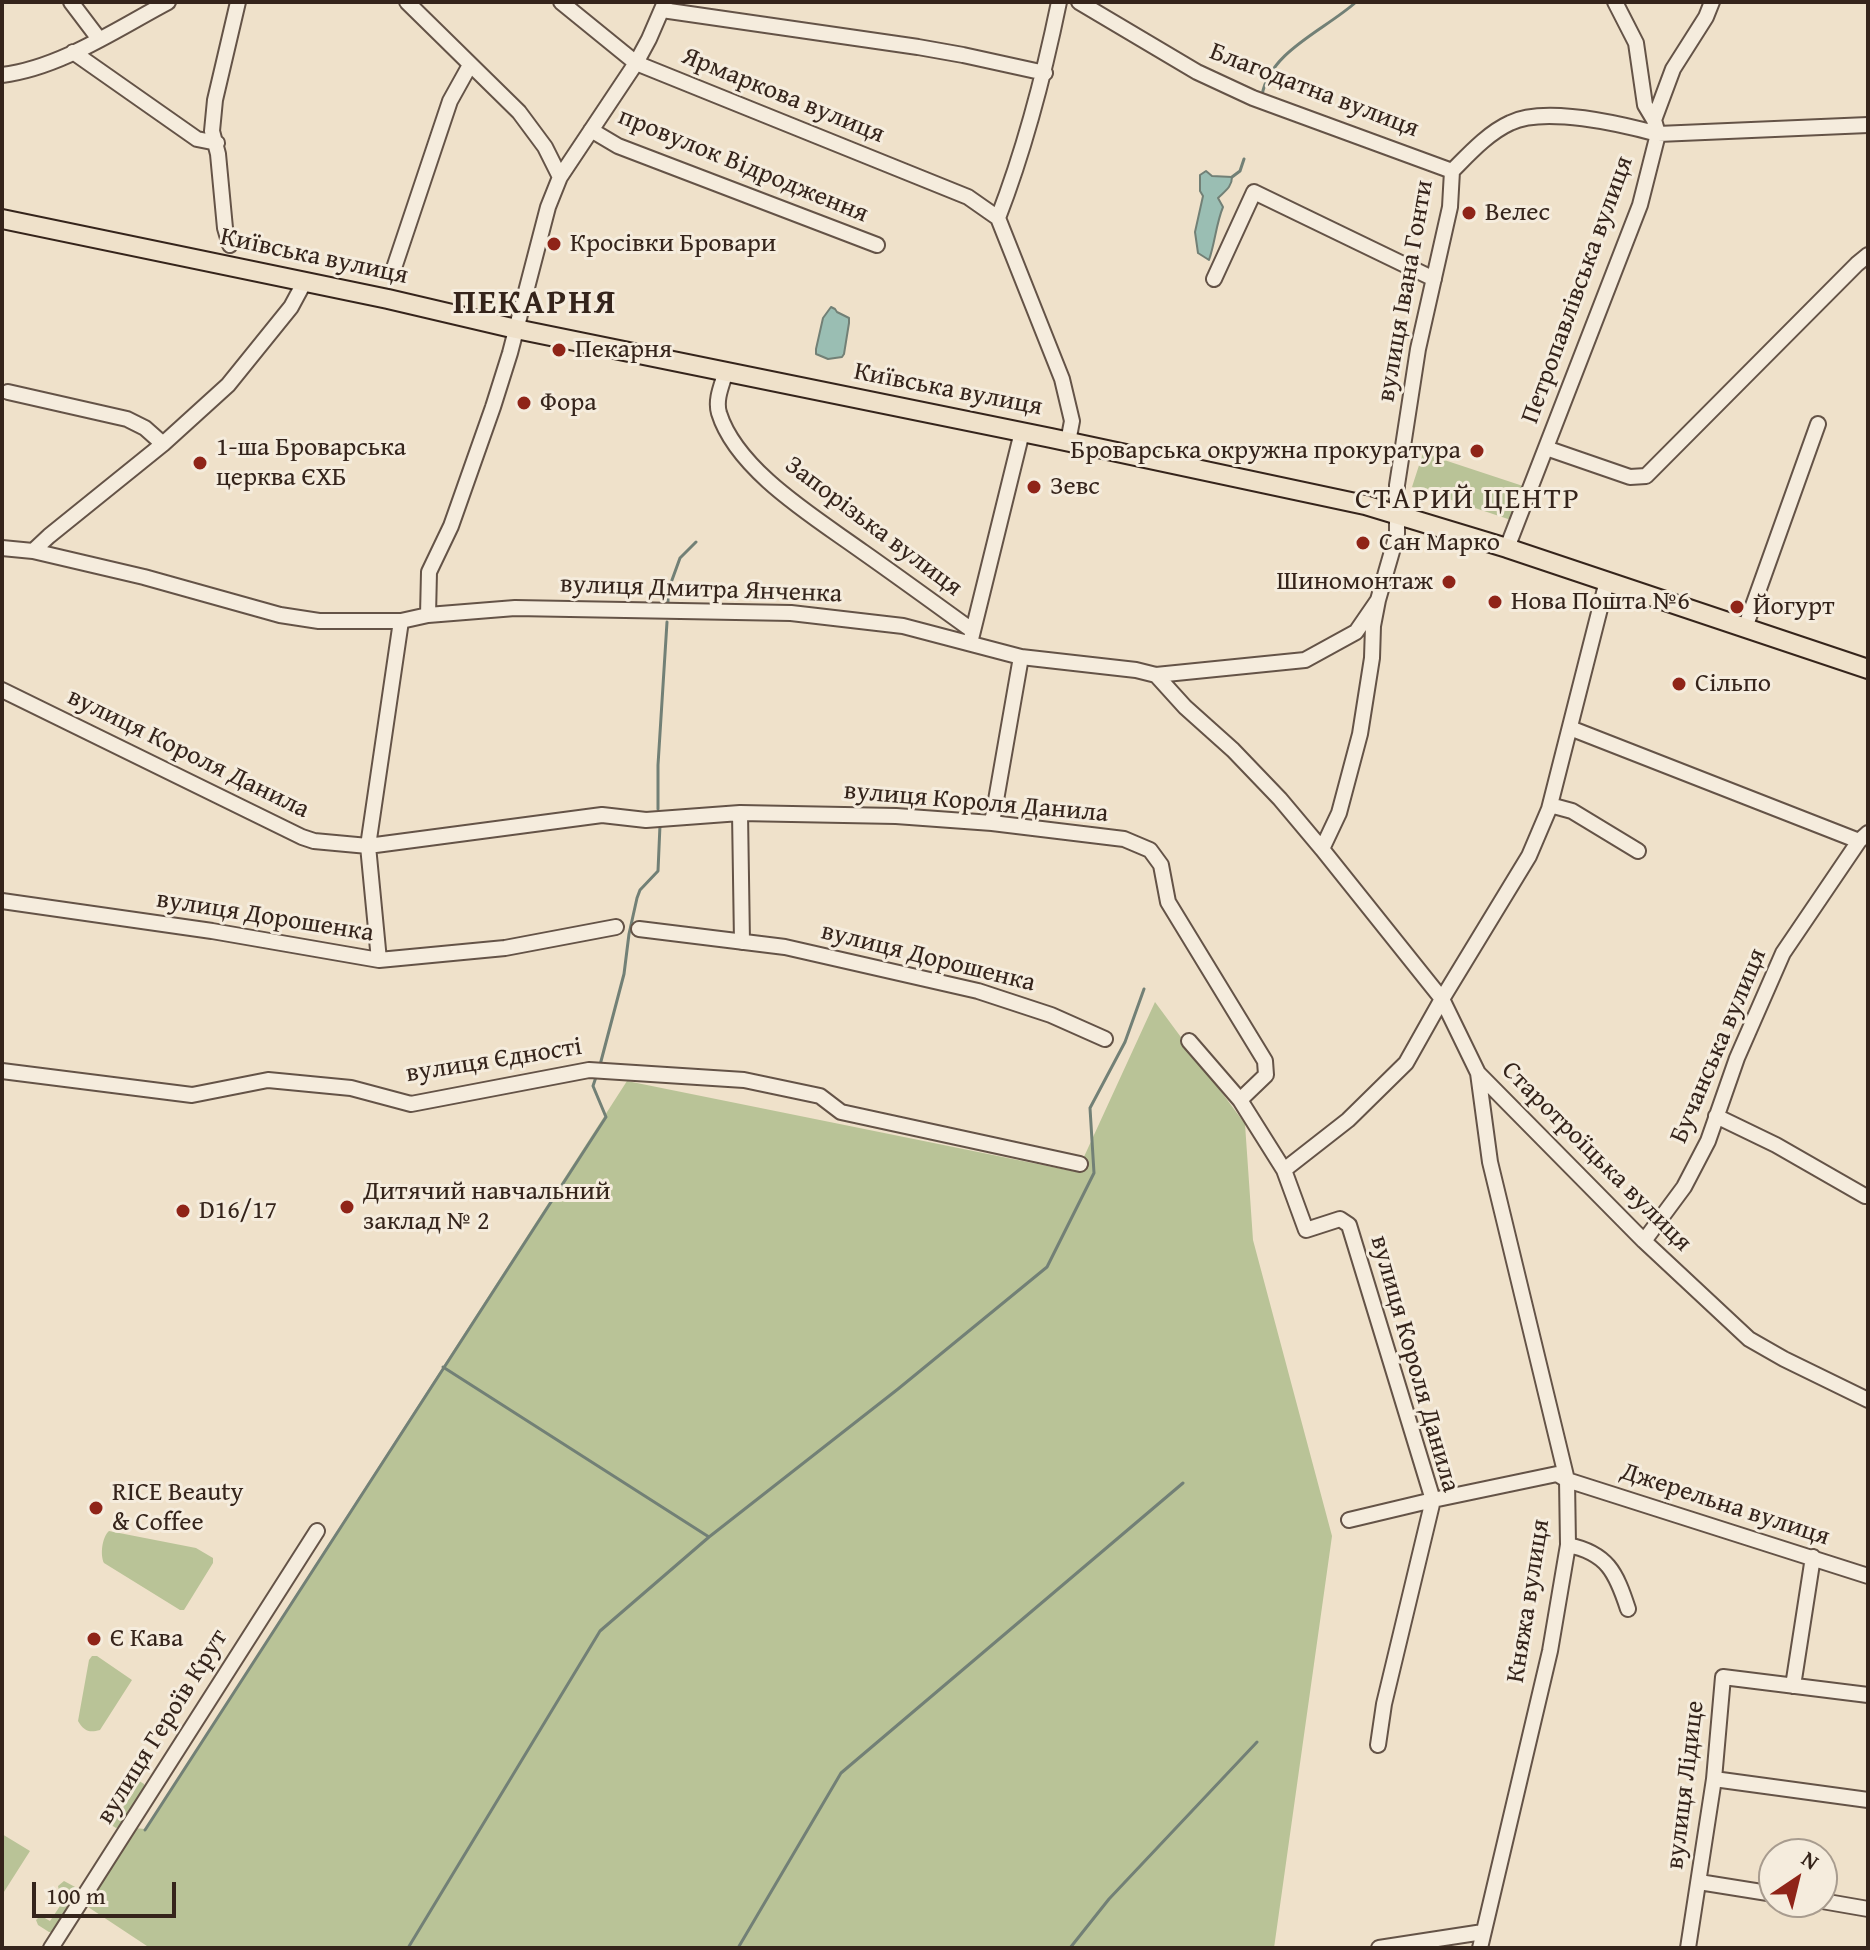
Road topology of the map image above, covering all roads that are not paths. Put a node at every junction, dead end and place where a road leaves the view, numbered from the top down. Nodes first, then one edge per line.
1 (71, 2) edge
2 (168, 2) edge
3 (238, 2) edge
4 (407, 2) edge
5 (561, 2) edge
6 (1059, 2) edge
7 (1079, 2) edge
8 (1615, 2) edge
9 (1712, 2) edge
10 (664, 6) edge
11 (99, 39) junction
12 (73, 52) junction
13 (636, 63) junction
14 (470, 65) junction
15 (1045, 73) junction
16 (2, 75) edge
17 (1868, 125) edge
18 (1656, 127) junction
19 (591, 130) junction
20 (217, 143) junction
21 (1452, 171) junction
22 (560, 177) junction
23 (998, 218) junction
24 (2, 219) edge
25 (230, 245) dead end
26 (877, 245) dead end
27 (1868, 255) edge
28 (392, 274) dead end
29 (1214, 279) dead end
30 (1434, 279) junction
31 (305, 281) junction
32 (516, 329) junction
33 (726, 371) junction
34 (8, 392) dead end
35 (1818, 424) dead end
36 (1022, 432) junction
37 (1068, 442) junction
38 (163, 444) junction
39 (1546, 448) junction
40 (1397, 514) junction
41 (1507, 548) junction
42 (33, 551) junction
43 (4, 552) edge
44 (1607, 581) junction
45 (1378, 600) junction
46 (428, 615) junction
47 (401, 621) junction
48 (1745, 628) junction
49 (972, 637) junction
50 (1338, 643) junction
51 (1021, 657) junction
52 (1372, 658) junction
53 (1868, 669) edge
54 (1156, 675) junction
55 (2, 690) edge
56 (1570, 728) junction
57 (1550, 805) junction
58 (740, 813) junction
59 (992, 823) junction
60 (1863, 837) edge
61 (368, 846) junction
62 (1322, 849) junction
63 (1638, 851) dead end
64 (2, 901) edge
65 (616, 927) dead end
66 (639, 929) dead end
67 (742, 942) junction
68 (379, 960) junction
69 (1442, 999) junction
70 (1105, 1039) dead end
71 (1189, 1041) dead end
72 (2, 1071) edge
73 (1478, 1073) junction
74 (1240, 1100) junction
75 (1716, 1116) junction
76 (1080, 1164) dead end
77 (1284, 1170) junction
78 (1865, 1196) dead end
79 (1644, 1241) junction
80 (1868, 1400) edge
81 (1567, 1480) junction
82 (1433, 1500) junction
83 (1349, 1520) dead end
84 (317, 1531) dead end
85 (1568, 1545) junction
86 (1813, 1557) junction
87 (1868, 1576) edge
88 (1628, 1609) dead end
89 (1793, 1686) junction
90 (1868, 1695) edge
91 (1378, 1745) dead end
92 (1714, 1779) junction
93 (1868, 1800) edge
94 (1699, 1882) junction
95 (1758, 1891) edge
96 (1838, 1904) edge
97 (1868, 1909) edge
98 (1483, 1932) junction
99 (51, 1948) edge
100 (1379, 1948) edge
101 (1480, 1948) edge
102 (1688, 1948) edge

1 - 11 street
2 - 11 street
3 - 20 street
4 - 14 street
5 - 13 street, Ярмаркова вулиця
6 - 15 street
7 - 21 street, Благодатна вулиця
8 - 18 street
9 - 18 street, Петропавлівська вулиця
10 - 13 street
10 - 15 street
11 - 12 street
12 - 16 street
12 - 20 street
13 - 19 street
13 - 23 street, Ярмаркова вулиця
14 - 22 street
14 - 28 street
15 - 23 street
17 - 18 street
18 - 21 street
18 - 39 street, Петропавлівська вулиця
19 - 22 street
19 - 26 street, провулок Відродження
20 - 25 street
21 - 30 street, вулиця Івана Гонти
22 - 32 street
23 - 37 street
24 - 31 main road, Київська вулиця
27 - 39 street
29 - 30 street
30 - 40 street, вулиця Івана Гонти
31 - 32 main road, Київська вулиця
31 - 38 street
32 - 33 main road, Київська вулиця
32 - 46 street
33 - 36 main road, Київська вулиця
33 - 49 street, Запорізька вулиця
34 - 38 street
35 - 48 street
36 - 37 main road, Київська вулиця
36 - 49 street
37 - 40 main road, Київська вулиця
38 - 42 street
39 - 41 street, Петропавлівська вулиця
40 - 41 main road, Київська вулиця
40 - 45 street, вулиця Івана Гонти
41 - 44 main road, Київська вулиця
42 - 43 street, вулиця Дмитра Янченка
42 - 47 street, вулиця Дмитра Янченка
44 - 48 main road, Київська вулиця
44 - 56 street
45 - 50 street, вулиця Дмитра Янченка
45 - 52 street
46 - 47 street, вулиця Дмитра Янченка
46 - 49 street, вулиця Дмитра Янченка
47 - 61 street
48 - 53 main road, Київська вулиця
49 - 51 street, вулиця Дмитра Янченка
50 - 52 street
50 - 54 street, вулиця Дмитра Янченка
51 - 54 street, вулиця Дмитра Янченка
51 - 59 street
52 - 62 street
54 - 62 street, Старотроїцька вулиця
55 - 61 street, вулиця Короля Данила
56 - 57 street
56 - 60 street
57 - 63 street
57 - 69 street
58 - 59 street, вулиця Короля Данила
58 - 61 street, вулиця Короля Данила
58 - 67 street
59 - 74 street, вулиця Короля Данила
60 - 75 street, Бучанська вулиця
61 - 68 street
62 - 69 street, Старотроїцька вулиця
64 - 68 street, вулиця Дорошенка
65 - 68 street, вулиця Дорошенка
66 - 67 street, вулиця Дорошенка
67 - 70 street, вулиця Дорошенка
69 - 73 street, Старотроїцька вулиця
69 - 77 street
71 - 74 street
72 - 76 street, вулиця Єдності
73 - 79 street, Старотроїцька вулиця
73 - 81 street, Княжа вулиця
74 - 77 street, вулиця Короля Данила
75 - 78 street
75 - 79 street, Бучанська вулиця
77 - 82 street, вулиця Короля Данила
79 - 80 street, Старотроїцька вулиця
81 - 82 street, Джерельна вулиця
81 - 85 street, Княжа вулиця
81 - 86 street, Джерельна вулиця
82 - 83 street, Джерельна вулиця
82 - 91 street, вулиця Короля Данила
84 - 99 street, вулиця Героїв Крут
85 - 88 street
85 - 98 street, Княжа вулиця
86 - 87 street, Джерельна вулиця
86 - 89 street
89 - 90 street, вулиця Лідице
89 - 92 street, вулиця Лідице
92 - 93 street
92 - 94 street, вулиця Лідице
94 - 95 street
94 - 102 street, вулиця Лідице
96 - 97 street
98 - 100 street
98 - 101 street, Княжа вулиця

